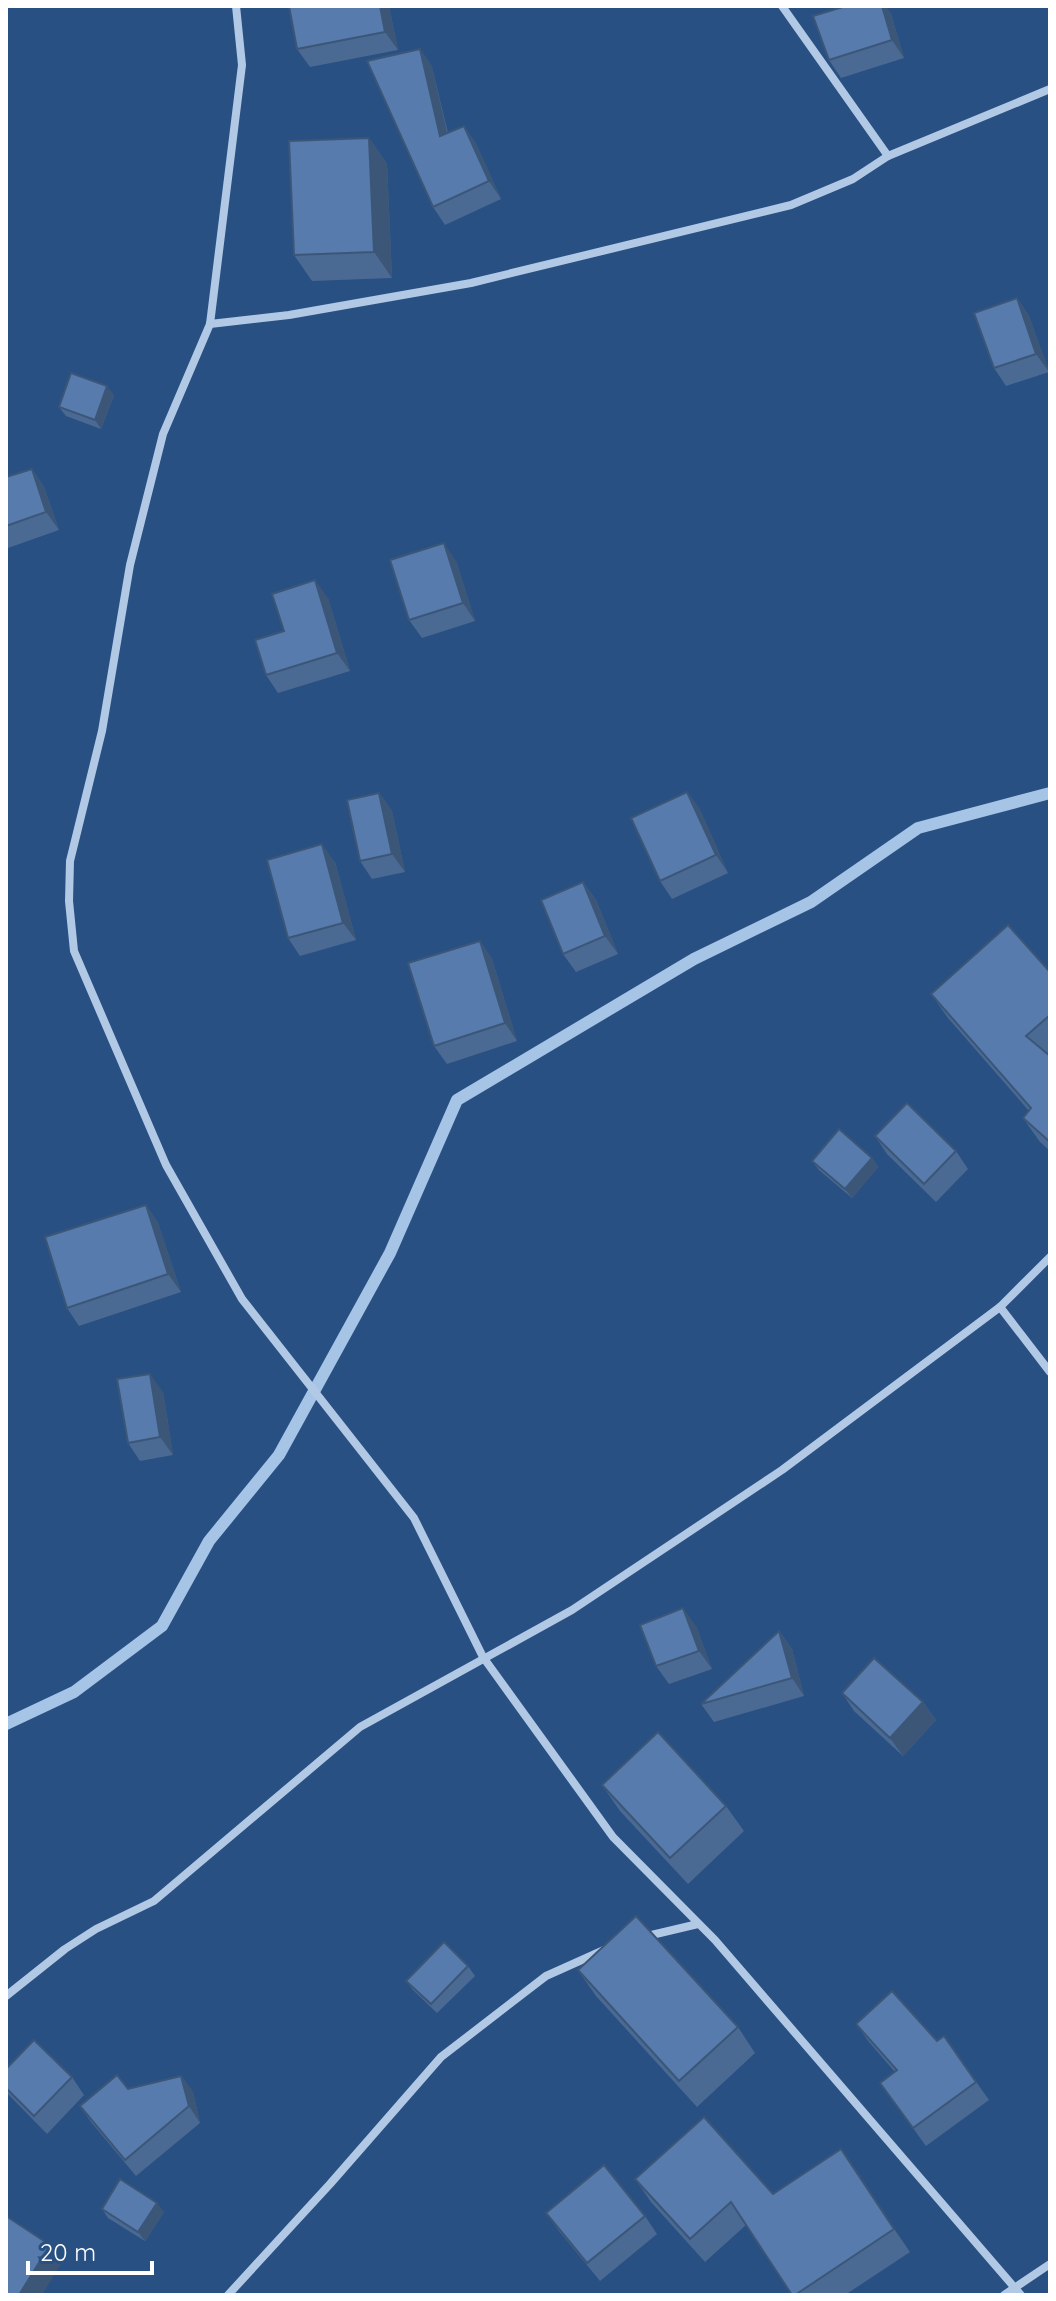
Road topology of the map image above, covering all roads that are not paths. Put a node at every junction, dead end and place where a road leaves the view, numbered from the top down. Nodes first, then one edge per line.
1 (236, 6) edge
2 (782, 6) edge
3 (1050, 89) edge
4 (888, 156) junction
5 (210, 324) junction
6 (1050, 1257) edge
7 (1000, 1307) junction
8 (1050, 1372) edge
9 (483, 1657) junction
10 (698, 1924) junction
11 (639, 1938) edge
12 (611, 1947) edge
13 (6, 1996) edge
14 (1050, 2264) edge
15 (1015, 2287) junction
16 (228, 2295) edge
17 (1004, 2295) edge
18 (1021, 2295) edge

1 - 5 street
2 - 4 street
3 - 4 street
4 - 5 street
5 - 9 street
6 - 7 street
7 - 8 street
7 - 9 street
9 - 10 street
9 - 13 street
10 - 11 street
10 - 15 street
12 - 16 street
14 - 15 street
15 - 17 street
15 - 18 street

